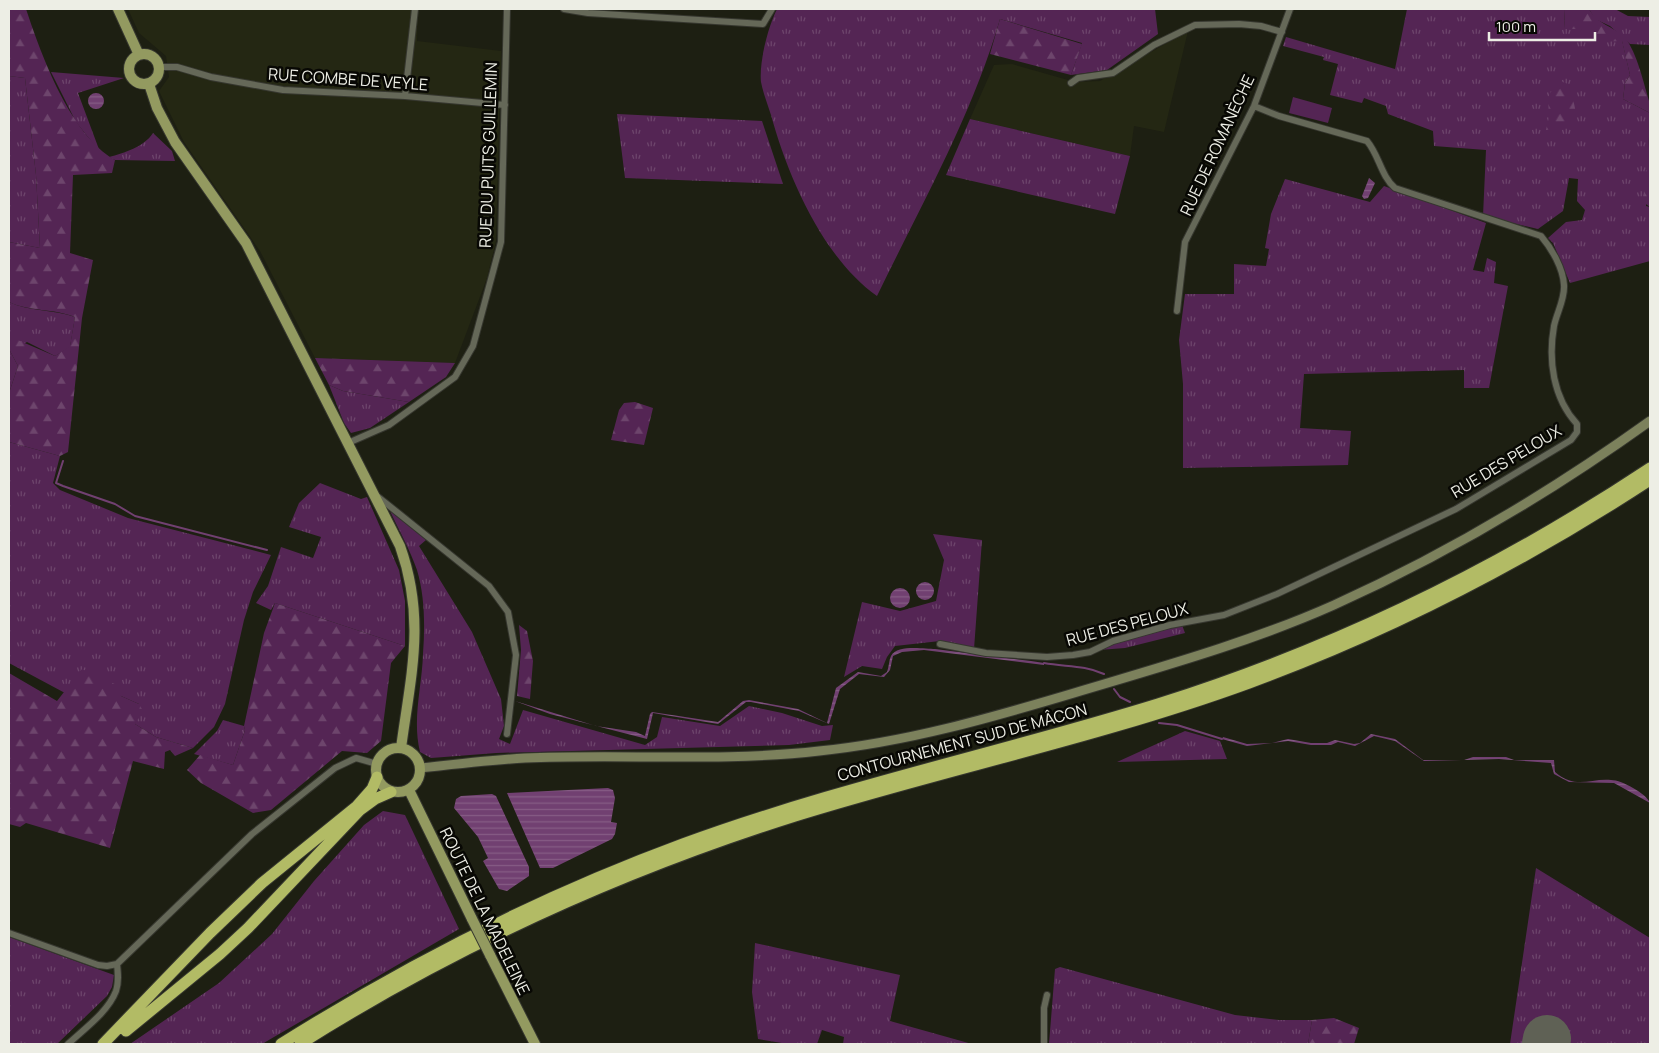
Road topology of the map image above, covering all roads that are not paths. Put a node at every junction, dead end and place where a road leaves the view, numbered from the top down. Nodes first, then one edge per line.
1 (118, 9) edge
2 (415, 9) edge
3 (507, 9) edge
4 (564, 9) edge
5 (772, 9) edge
6 (1290, 9) edge
7 (1282, 32) junction
8 (139, 55) junction
9 (160, 67) junction
10 (1071, 83) dead end
11 (149, 84) junction
12 (405, 96) junction
13 (505, 106) junction
14 (1254, 106) junction
15 (1177, 311) dead end
16 (1650, 421) edge
17 (348, 443) junction
18 (1650, 468) edge
19 (1650, 480) edge
20 (376, 496) junction
21 (940, 644) dead end
22 (507, 734) dead end
23 (402, 748) junction
24 (377, 764) junction
25 (421, 768) junction
26 (377, 777) junction
27 (409, 790) junction
28 (391, 792) junction
29 (9, 933) edge
30 (117, 964) junction
31 (1047, 995) dead end
32 (68, 1044) edge
33 (103, 1044) edge
34 (112, 1044) edge
35 (281, 1044) edge
36 (300, 1044) edge
37 (535, 1044) edge
38 (1044, 1044) edge

1 - 8 main road
2 - 12 street
3 - 13 street, RUE DU PUITS GUILLEMIN
4 - 5 street
6 - 7 street, RUE DE ROMANÈCHE
7 - 10 street
7 - 14 street, RUE DE ROMANÈCHE
8 - 9 main road
8 - 11 main road
9 - 11 main road
9 - 12 street, RUE COMBE DE VEYLE
11 - 17 main road
12 - 13 street, RUE COMBE DE VEYLE
13 - 17 street, RUE DU PUITS GUILLEMIN
14 - 15 street, RUE DE ROMANÈCHE
14 - 21 street, RUE DES PELOUX
16 - 25 main road
17 - 20 main road
18 - 35 highway, CONTOURNEMENT SUD DE MÂCON
19 - 36 highway, CONTOURNEMENT SUD DE MÂCON
20 - 22 street
20 - 23 main road
23 - 24 main road
23 - 25 main road
24 - 26 main road
24 - 30 street
25 - 27 main road
26 - 28 main road
26 - 33 highway
27 - 28 main road
27 - 37 main road, ROUTE DE LA MADELEINE, bridge
28 - 34 highway
29 - 30 street
30 - 32 street
31 - 38 street

